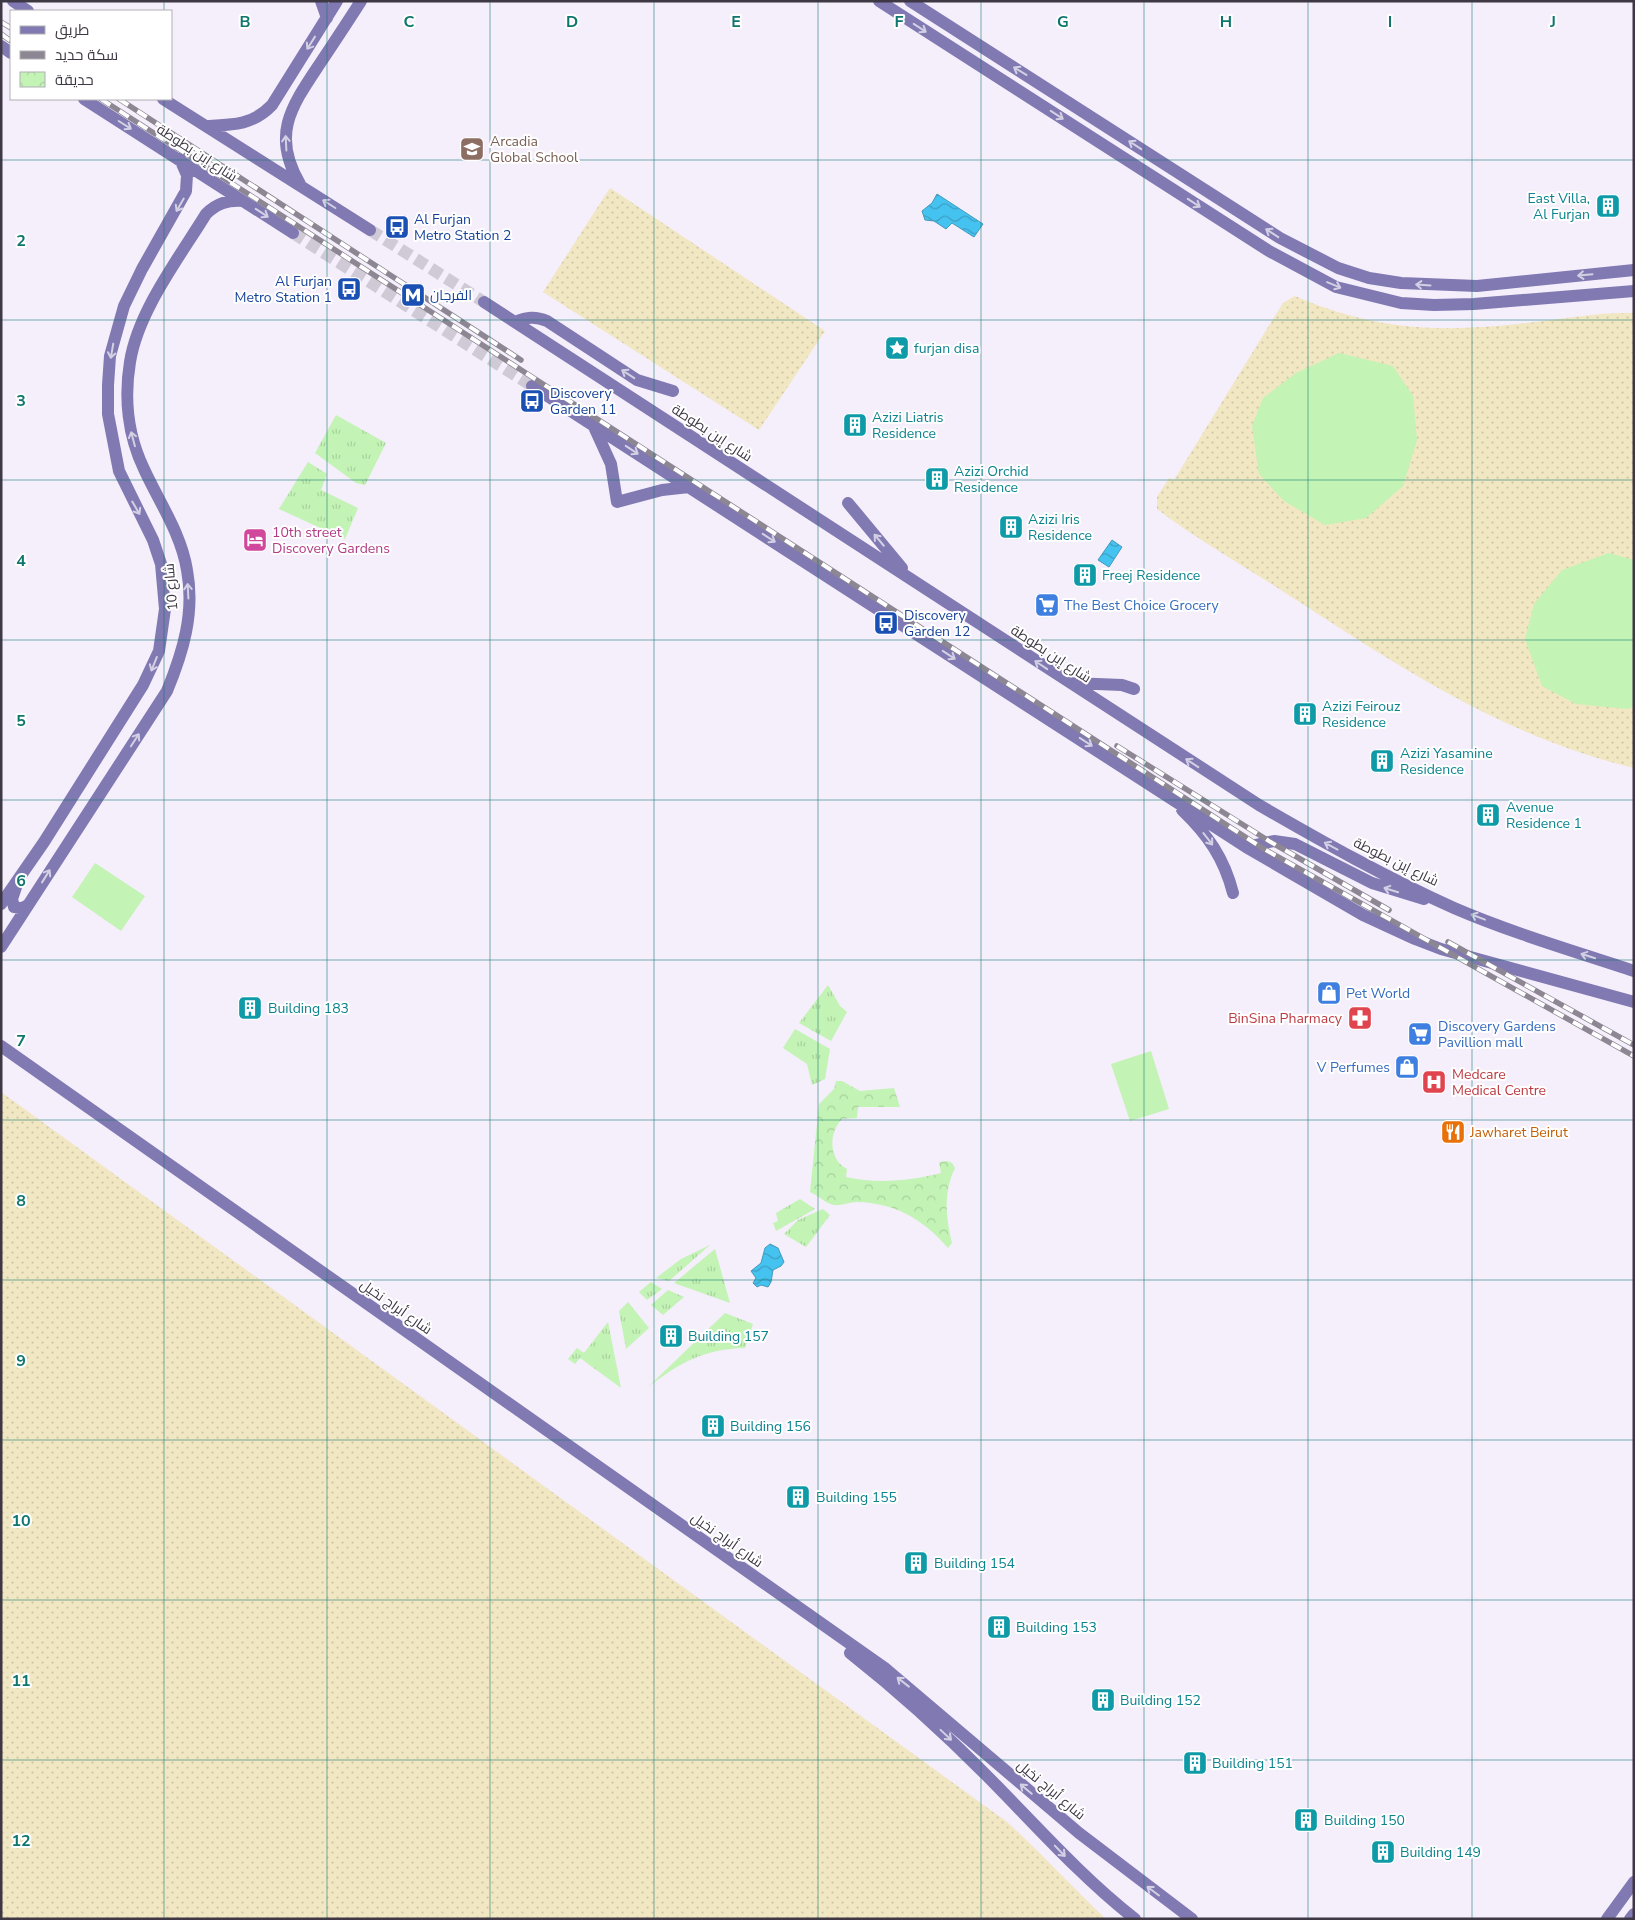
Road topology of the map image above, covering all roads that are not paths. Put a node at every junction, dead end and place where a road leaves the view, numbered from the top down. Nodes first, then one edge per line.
1 (13, 1) edge
2 (321, 1) edge
3 (337, 1) edge
4 (361, 1) edge
5 (879, 1) edge
6 (910, 1) edge
7 (26, 10) edge
8 (327, 18) junction
9 (86, 100) edge
10 (166, 100) edge
11 (206, 126) junction
12 (180, 160) junction
13 (301, 186) junction
14 (243, 200) junction
15 (370, 230) tunnel mouth
16 (293, 233) tunnel mouth
17 (1634, 270) edge
18 (1634, 290) edge
19 (484, 302) tunnel mouth
20 (515, 322) junction
21 (116, 327) junction
22 (135, 340) junction
23 (532, 386) tunnel mouth
24 (673, 391) dead end
25 (593, 426) junction
26 (689, 487) junction
27 (848, 503) dead end
28 (910, 578) junction
29 (1061, 678) junction
30 (1134, 689) dead end
31 (1162, 791) junction
32 (1246, 847) junction
33 (20, 877) junction
34 (1233, 893) dead end
35 (1, 904) edge
36 (28, 905) junction
37 (1455, 908) junction
38 (1, 947) edge
39 (1634, 971) edge
40 (1634, 1002) edge
41 (1, 1046) edge
42 (775, 1591) junction
43 (1634, 1882) edge
44 (1634, 1914) edge
45 (1135, 1919) edge
46 (1192, 1919) edge
47 (1607, 1919) edge
48 (1630, 1919) edge

1 - 7 street
2 - 8 street
3 - 8 street
13 -> 4 street
5 -> 18 street
17 -> 6 street
8 -> 11 street
9 -> 12 street, شارع إبن بطوطة
10 - 11 street, شارع إبن بطوطة
11 - 13 street, شارع إبن بطوطة
12 - 14 street, شارع إبن بطوطة
12 -> 21 street, شارع 10
15 -> 13 street, شارع إبن بطوطة
14 -> 16 street, شارع إبن بطوطة
14 - 22 street, شارع 10
19 - 20 street, شارع إبن بطوطة
24 -> 20 street
20 - 28 street, شارع إبن بطوطة
21 - 22 street
21 -> 33 street, شارع 10
36 -> 22 street, شارع 10
23 - 25 street
25 -> 26 street
25 - 26 street
26 -> 31 street
28 -> 27 street
29 -> 28 street, شارع إبن بطوطة
29 - 30 street
37 -> 29 street, شارع إبن بطوطة
31 - 32 street
31 -> 34 street
37 -> 32 street
32 - 40 street
33 - 35 street, شارع 10
33 - 36 street
36 - 38 street, شارع 10
39 -> 37 street, شارع إبن بطوطة
41 - 42 street, شارع أبراج نخيل
42 -> 45 street, شارع أبراج نخيل
46 -> 42 street, شارع أبراج نخيل
43 - 47 street
44 - 48 street

